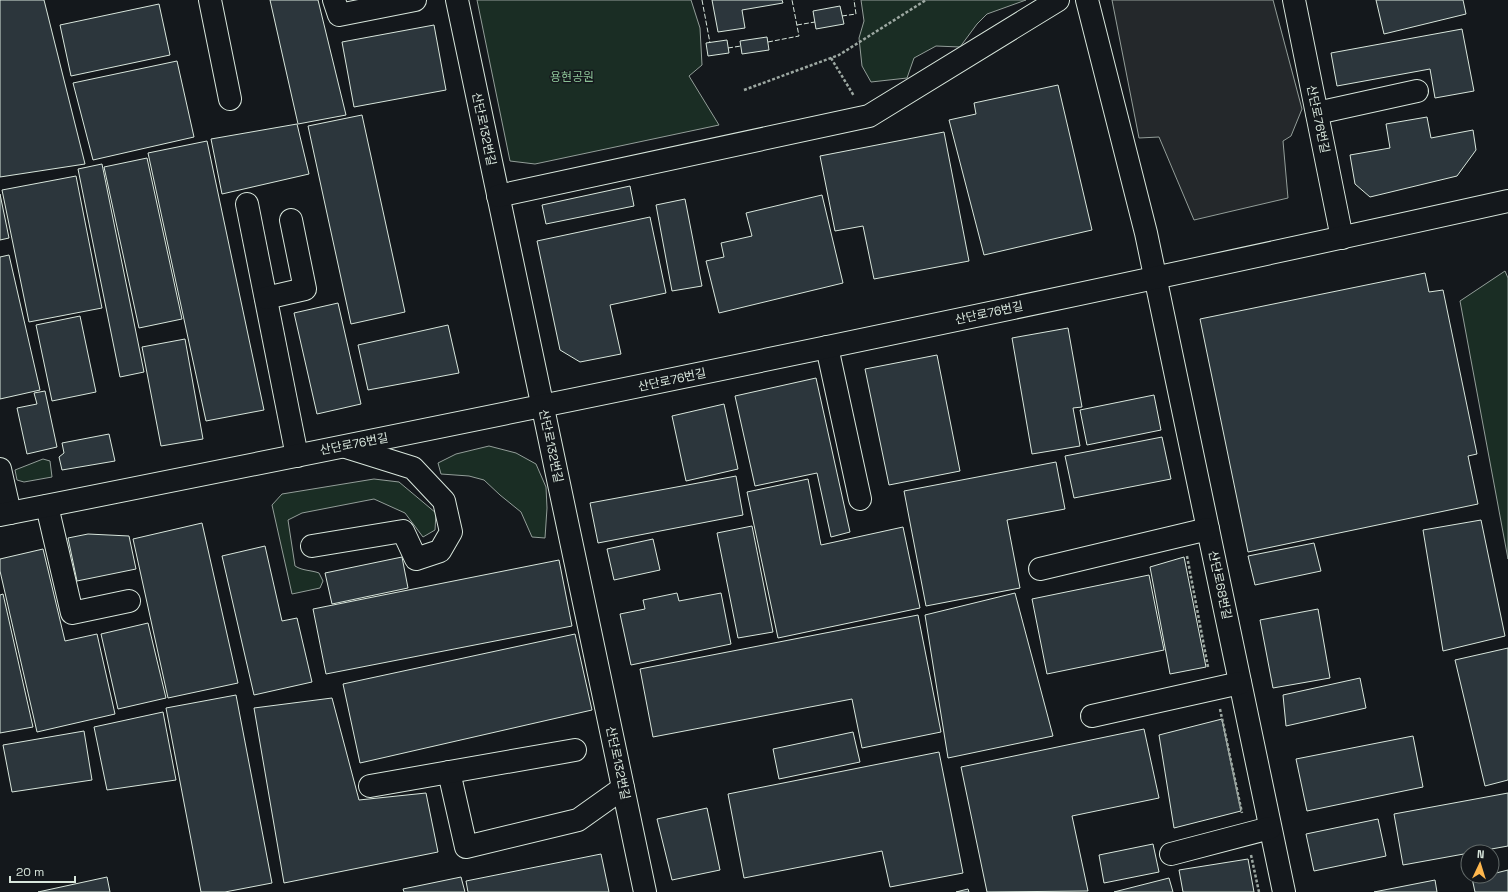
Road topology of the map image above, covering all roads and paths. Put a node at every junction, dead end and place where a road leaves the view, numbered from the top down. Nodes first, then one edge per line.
1 (210, 0) edge
2 (334, 0) edge
3 (415, 0) edge
4 (457, 0) edge
5 (926, 0) edge
6 (1058, 0) edge
7 (1087, 0) edge
8 (1294, 0) edge
9 (832, 58) junction
10 (744, 90) dead end
11 (1417, 91) dead end
12 (855, 97) dead end
13 (230, 100) dead end
14 (1317, 113) junction
15 (498, 196) junction
16 (1508, 201) edge
17 (247, 204) dead end
18 (291, 220) dead end
19 (1342, 238) junction
20 (1156, 278) junction
21 (266, 298) junction
22 (827, 347) junction
23 (542, 407) junction
24 (343, 446) junction
25 (297, 456) junction
26 (0, 469) edge
27 (860, 499) dead end
28 (47, 506) junction
29 (5, 514) edge
30 (1208, 529) junction
31 (312, 546) dead end
32 (1188, 563) dead end
33 (1040, 569) dead end
34 (129, 601) dead end
35 (1208, 667) dead end
36 (1240, 683) junction
37 (1092, 716) dead end
38 (1222, 717) dead end
39 (575, 750) dead end
40 (449, 772) junction
41 (370, 786) dead end
42 (623, 788) junction
43 (1243, 815) dead end
44 (1270, 828) junction
45 (1171, 854) dead end
46 (1252, 862) dead end
47 (645, 892) edge
48 (1259, 892) edge
49 (1284, 892) edge

1 - 13 lane
2 - 3 lane
4 - 15 lane, 산단로132번길
5 - 9 path
6 - 15 lane
7 - 20 lane, 산단로68번길
8 - 14 lane, 산단로76번길
9 - 10 path
9 - 12 path
11 - 14 lane
14 - 19 lane, 산단로76번길
15 - 23 lane, 산단로132번길
16 - 19 lane, 산단로76번길
17 - 21 lane
18 - 21 lane
19 - 20 lane, 산단로76번길
20 - 22 lane, 산단로76번길
20 - 30 lane, 산단로68번길
21 - 25 lane
22 - 23 lane, 산단로76번길
22 - 27 lane
23 - 24 lane, 산단로76번길
23 - 42 lane, 산단로132번길
24 - 25 lane, 산단로76번길
24 - 31 lane
25 - 28 lane, 산단로76번길
26 - 29 lane
28 - 29 lane, 산단로76번길
28 - 34 lane
30 - 33 lane
30 - 36 lane, 산단로68번길
32 - 35 path
36 - 37 lane
36 - 44 lane, 산단로68번길
38 - 43 path
39 - 40 lane
40 - 41 lane
40 - 42 lane
42 - 47 lane, 산단로132번길
44 - 45 lane
44 - 49 lane, 산단로68번길
46 - 48 path

